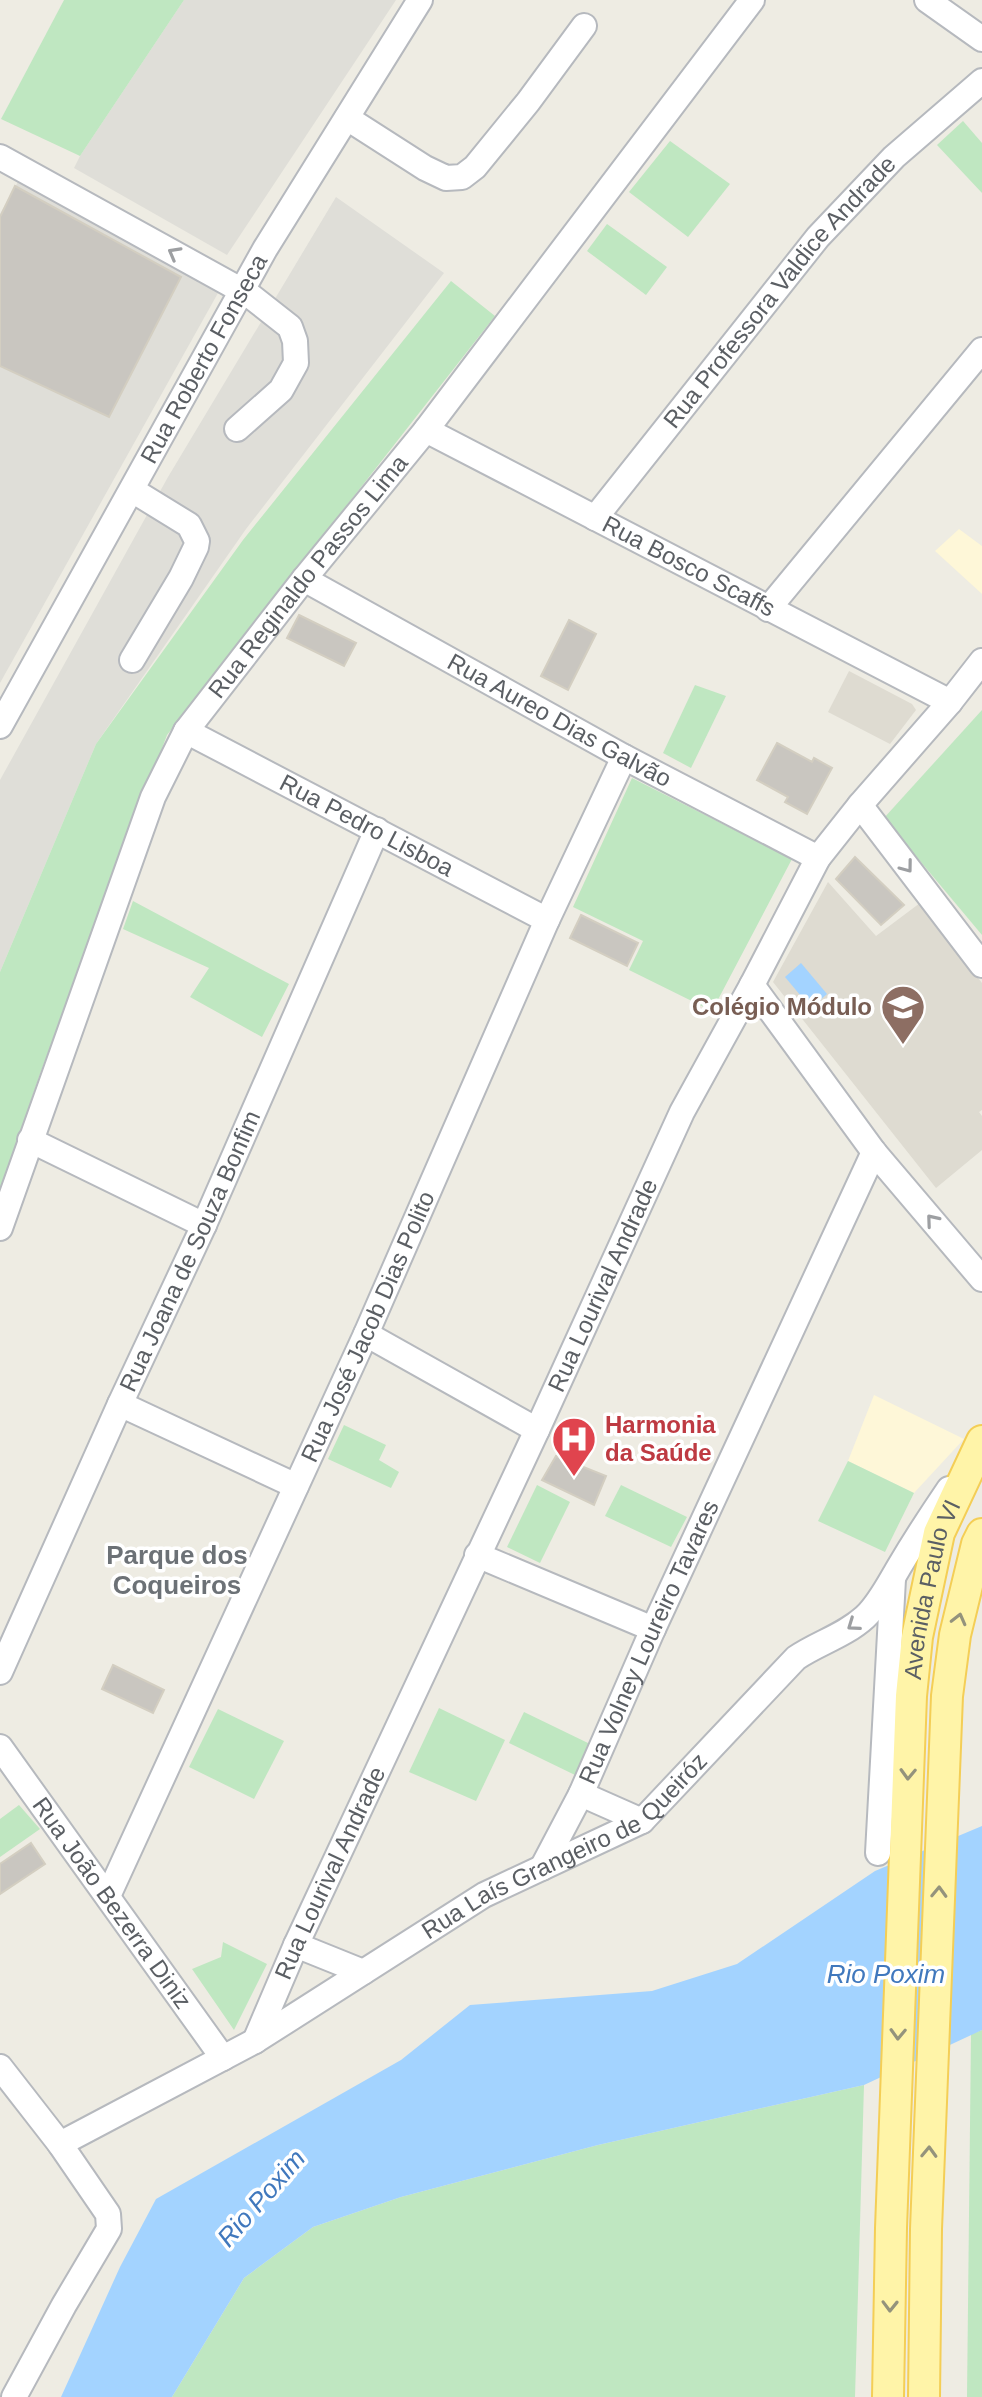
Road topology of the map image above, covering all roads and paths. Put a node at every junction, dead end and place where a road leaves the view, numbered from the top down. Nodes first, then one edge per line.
1 (420, 0) edge
2 (724, 0) edge
3 (752, 0) edge
4 (927, 0) edge
5 (584, 26) dead end
6 (731, 28) junction
7 (982, 39) edge
8 (982, 81) edge
9 (347, 118) junction
10 (0, 157) edge
11 (243, 291) junction
12 (982, 350) edge
13 (237, 429) dead end
14 (426, 430) junction
15 (132, 490) junction
16 (595, 518) junction
17 (304, 579) junction
18 (768, 609) junction
19 (132, 660) dead end
20 (982, 661) edge
21 (950, 702) junction
22 (0, 726) edge
23 (186, 731) junction
24 (624, 757) junction
25 (860, 805) junction
26 (377, 830) junction
27 (818, 858) junction
28 (547, 920) junction
29 (982, 965) edge
30 (752, 985) junction
31 (30, 1140) junction
32 (874, 1152) junction
33 (204, 1225) junction
34 (0, 1228) edge
35 (982, 1279) edge
36 (366, 1334) junction
37 (120, 1404) junction
38 (537, 1430) junction
39 (980, 1445) edge
40 (296, 1486) junction
41 (982, 1534) edge
42 (477, 1555) junction
43 (894, 1576) junction
44 (653, 1629) junction
45 (0, 1672) edge
46 (0, 1747) edge
47 (581, 1794) junction
48 (642, 1821) junction
49 (878, 1853) dead end
50 (542, 1868) junction
51 (108, 1896) junction
52 (296, 1945) junction
53 (363, 1972) junction
54 (255, 2041) junction
55 (223, 2058) junction
56 (0, 2067) edge
57 (60, 2144) junction
58 (14, 2397) edge
59 (888, 2397) edge
60 (924, 2397) edge

1 - 9 street, Rua Roberto Fonseca
2 - 6 street
3 - 6 street, Rua Reginaldo Passos Lima
4 - 7 street
5 - 9 street
6 - 14 street, Rua Reginaldo Passos Lima
8 - 16 street, Rua Professora Valdice Andrade
9 - 11 street, Rua Roberto Fonseca
11 -> 10 street
11 - 13 street
11 - 15 street, Rua Roberto Fonseca
12 - 18 street
14 - 16 street, Rua Bosco Scaffs
14 - 17 street, Rua Reginaldo Passos Lima
15 - 19 street
15 - 22 street, Rua Roberto Fonseca
16 - 18 street, Rua Bosco Scaffs
17 - 23 street, Rua Reginaldo Passos Lima
17 - 24 street, Rua Aureo Dias Galvão
18 - 21 street, Rua Bosco Scaffs
20 - 21 street, Rua Lourival Andrade
21 - 25 street, Rua Lourival Andrade
23 - 26 street, Rua Pedro Lisboa
23 - 31 street, Rua Reginaldo Passos Lima
24 - 27 street, Rua Aureo Dias Galvão
24 - 28 street, Rua José Jacob Dias Polito
25 - 27 street, Rua Lourival Andrade
25 -> 29 street
26 - 28 street, Rua Pedro Lisboa
26 - 33 street, Rua Joana de Souza Bonfim
27 - 30 street, Rua Lourival Andrade
28 - 36 street, Rua José Jacob Dias Polito
30 - 32 street
30 - 38 street, Rua Lourival Andrade
31 - 33 street
31 - 34 street, Rua Reginaldo Passos Lima
35 -> 32 street
32 - 44 street, Rua Volney Loureiro Tavares
33 - 37 street, Rua Joana de Souza Bonfim
36 - 38 street
36 - 40 street, Rua José Jacob Dias Polito
37 - 40 street
37 - 45 street, Rua Joana de Souza Bonfim
38 - 42 street, Rua Lourival Andrade
39 - 43 street, Rua Laís Grangeiro de Queiróz
39 -> 59 main road, Avenida Paulo VI
40 - 51 street, Rua José Jacob Dias Polito
60 -> 41 main road, Avenida Paulo VI
42 - 44 street
42 - 52 street, Rua Lourival Andrade
43 -> 48 street, Rua Laís Grangeiro de Queiróz
43 - 49 street
44 - 47 street, Rua Volney Loureiro Tavares
46 - 51 street, Rua João Bezerra Diniz
47 - 48 street
47 - 50 street, Rua Volney Loureiro Tavares
48 - 50 street, Rua Laís Grangeiro de Queiróz
50 - 53 street, Rua Laís Grangeiro de Queiróz
51 - 55 street, Rua João Bezerra Diniz
52 - 53 street
52 - 54 street, Rua Lourival Andrade
53 - 54 street, Rua Laís Grangeiro de Queiróz
54 - 55 street, Rua Laís Grangeiro de Queiróz
55 - 57 street, Rua Laís Grangeiro de Queiróz
56 - 57 street
57 - 58 street

